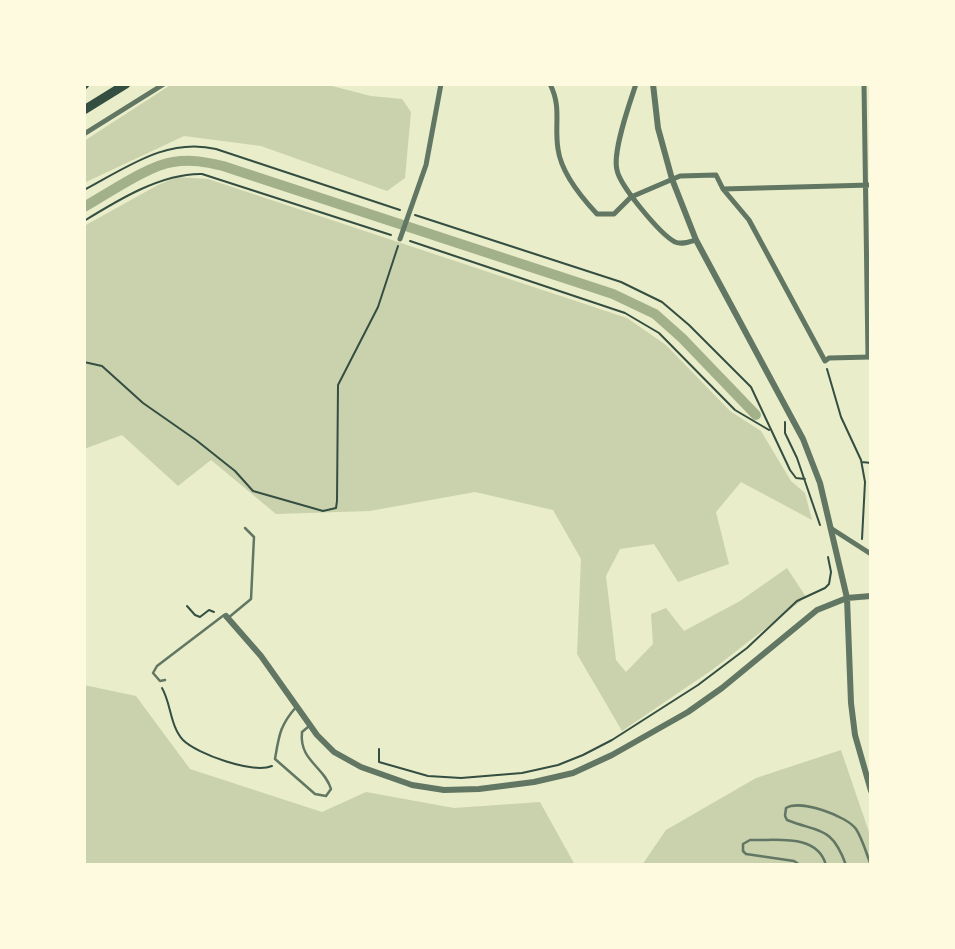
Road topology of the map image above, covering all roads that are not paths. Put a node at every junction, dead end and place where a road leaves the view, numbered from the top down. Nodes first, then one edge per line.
1 (126, 84) edge
2 (164, 84) edge
3 (441, 84) edge
4 (550, 84) edge
5 (636, 84) edge
6 (653, 84) edge
7 (864, 84) edge
8 (84, 110) edge
9 (84, 134) edge
10 (672, 179) junction
11 (867, 186) edge
12 (723, 189) junction
13 (631, 197) junction
14 (400, 239) road end
15 (696, 240) junction
16 (869, 357) edge
17 (245, 528) dead end
18 (832, 529) junction
19 (871, 554) edge
20 (871, 596) edge
21 (847, 598) junction
22 (225, 616) junction
23 (165, 680) dead end
24 (297, 706) junction
25 (310, 725) junction
26 (871, 791) edge
27 (800, 865) edge
28 (826, 865) edge
29 (846, 865) edge
30 (871, 865) edge

1 - 8 highway
2 - 9 street
3 - 14 street
4 - 13 street
5 - 13 street
6 - 10 street
7 - 11 street
10 - 12 street
10 - 13 street
10 - 15 street
11 - 12 street
11 - 16 street
12 - 16 street
13 - 15 street
15 - 18 street
17 - 22 lane
18 - 19 street
18 - 21 street
20 - 21 street
21 - 25 street
21 - 26 street
22 - 23 lane
22 - 24 street
24 - 25 street
24 - 25 lane
27 - 28 lane
29 - 30 lane

